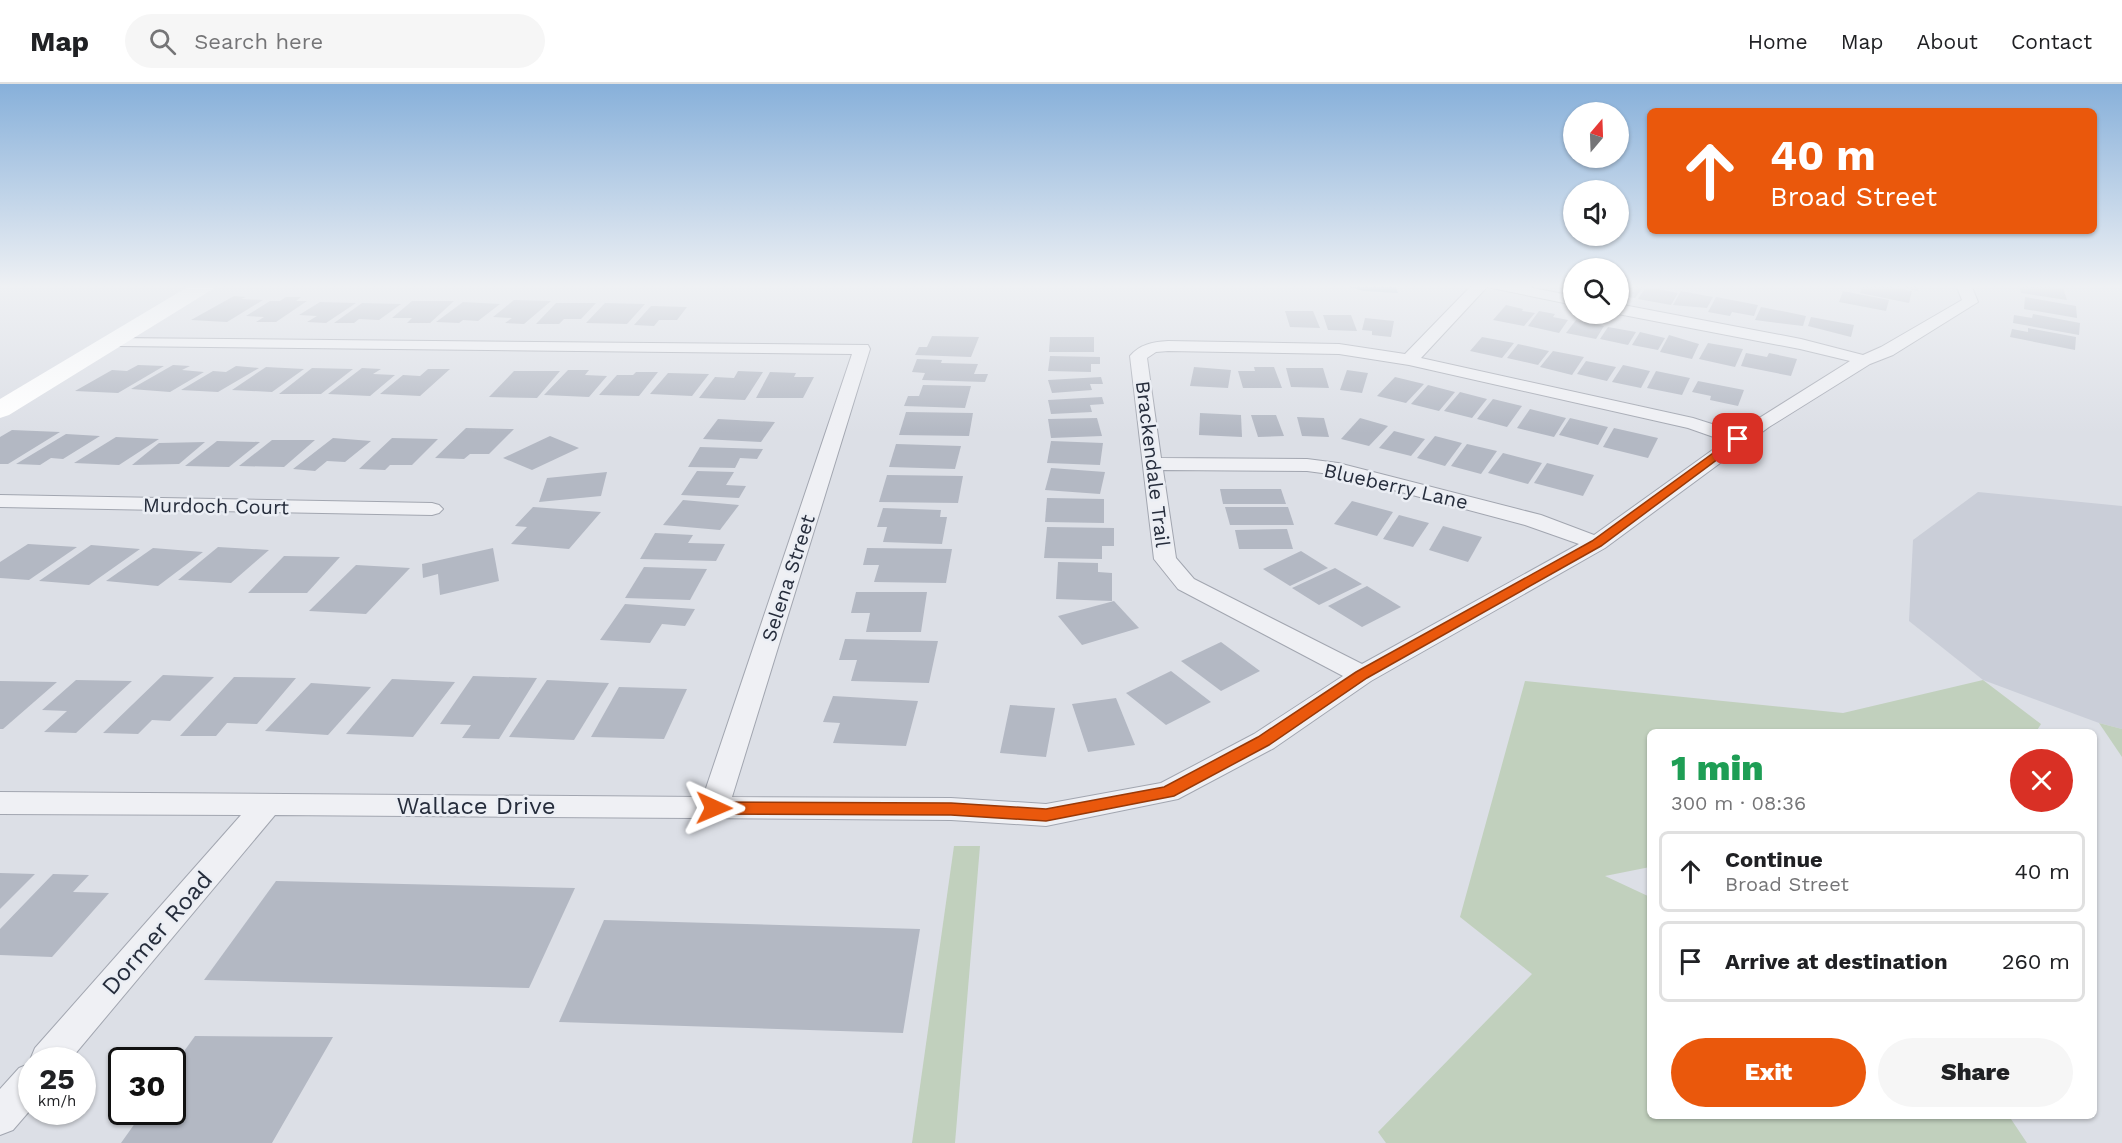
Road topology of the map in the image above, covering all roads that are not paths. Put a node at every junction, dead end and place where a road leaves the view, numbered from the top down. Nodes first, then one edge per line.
1 (127, 334) edge
2 (1434, 334) edge
3 (1751, 334) edge
4 (1915, 334) edge
5 (117, 341) junction
6 (1409, 360) junction
7 (1864, 360) junction
8 (0, 410) edge
9 (1738, 439) junction
10 (1153, 464) junction
11 (0, 501) edge
12 (432, 509) dead end
13 (1597, 543) junction
14 (1362, 675) junction
15 (0, 803) edge
16 (267, 805) junction
17 (714, 808) junction
18 (59, 1047) edge
19 (18, 1096) edge
20 (0, 1117) edge

1 - 5 street
2 - 6 street
3 - 7 street
4 - 7 street, Wallace Drive
5 - 8 street
5 - 17 street, Selena Street
6 - 9 street, Brackendale Trail
6 - 10 street, Brackendale Trail
7 - 9 street, Wallace Drive
9 - 13 street, Wallace Drive
10 - 13 street, Blueberry Lane
10 - 14 street, Brackendale Trail
11 - 12 street, Murdoch Court
13 - 14 street, Wallace Drive
14 - 17 street, Wallace Drive
15 - 16 street, Wallace Drive
16 - 17 street, Wallace Drive
16 - 18 street, Dormer Road
19 - 20 street

